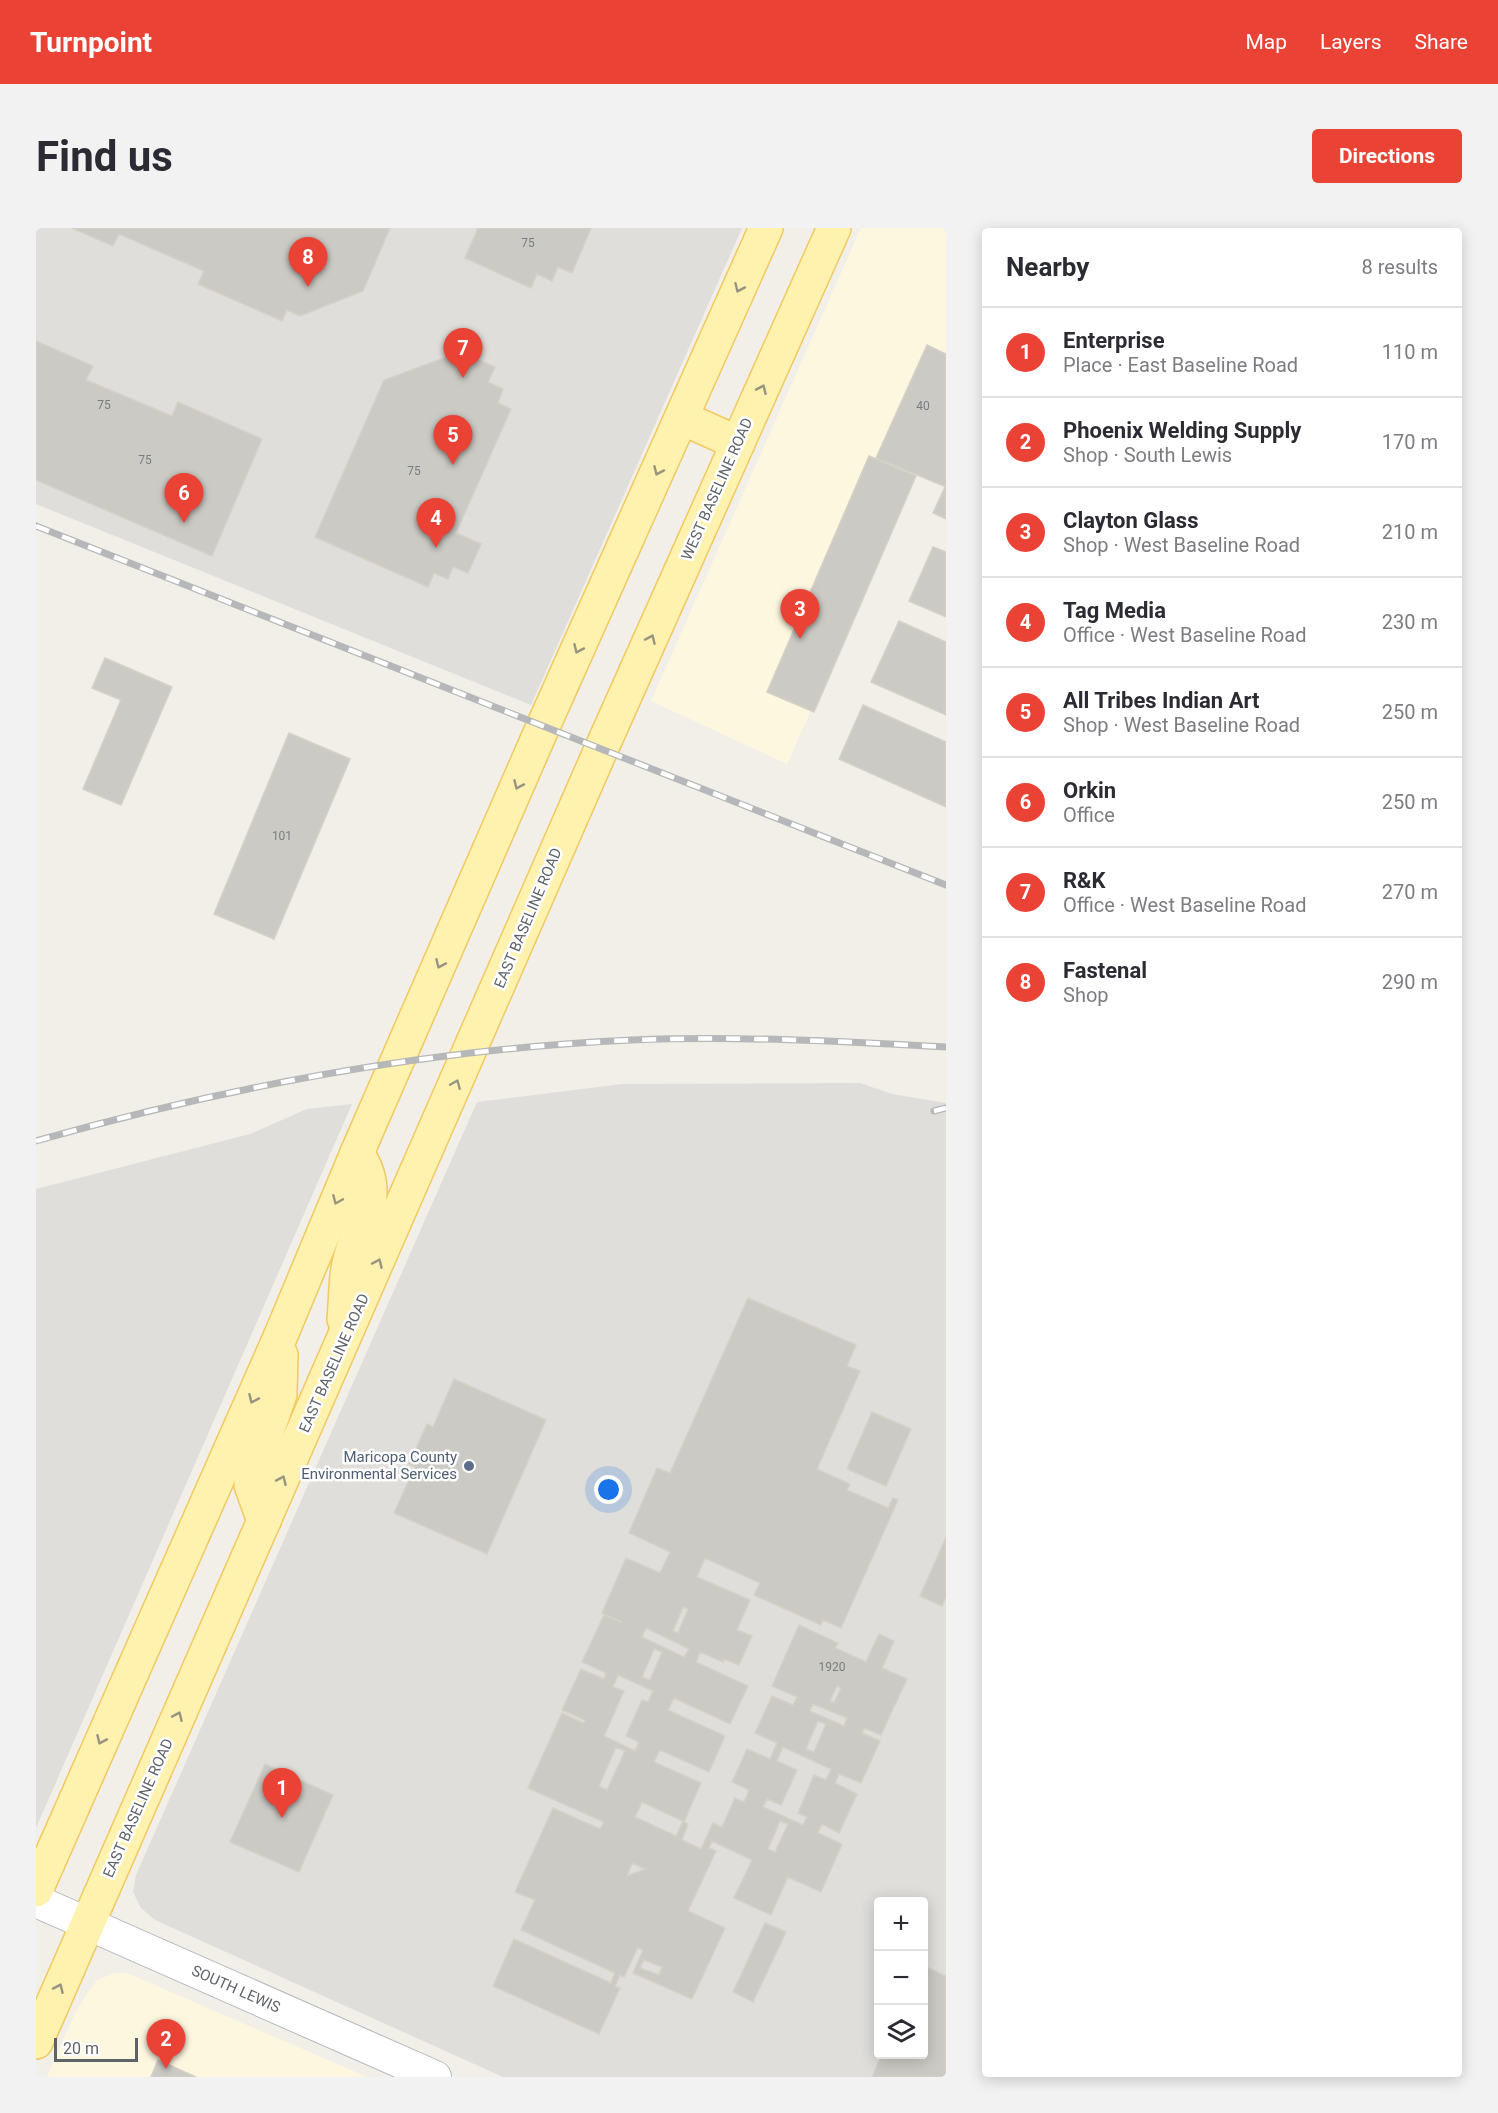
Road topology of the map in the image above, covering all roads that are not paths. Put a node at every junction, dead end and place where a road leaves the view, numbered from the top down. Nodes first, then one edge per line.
1 (766, 228) edge
2 (834, 228) edge
3 (682, 418) junction
4 (738, 443) junction
5 (601, 750) joint
6 (357, 1153) junction
7 (281, 1335) junction
8 (341, 1347) junction
9 (264, 1521) junction
10 (36, 1890) edge
11 (36, 1901) edge
12 (88, 1923) junction
13 (36, 2042) edge
14 (435, 2077) edge

1 -> 3 main road
4 -> 2 main road, WEST BASELINE ROAD
3 - 4 main road
3 -> 6 main road
5 -> 4 main road, WEST BASELINE ROAD
8 -> 5 main road, EAST BASELINE ROAD
6 -> 7 main road
6 - 8 main road
7 - 9 main road
7 -> 10 main road
9 -> 8 main road, EAST BASELINE ROAD
12 -> 9 main road, EAST BASELINE ROAD
11 - 12 street, SOUTH LEWIS
13 -> 12 main road, EAST BASELINE ROAD
12 - 14 street, SOUTH LEWIS

